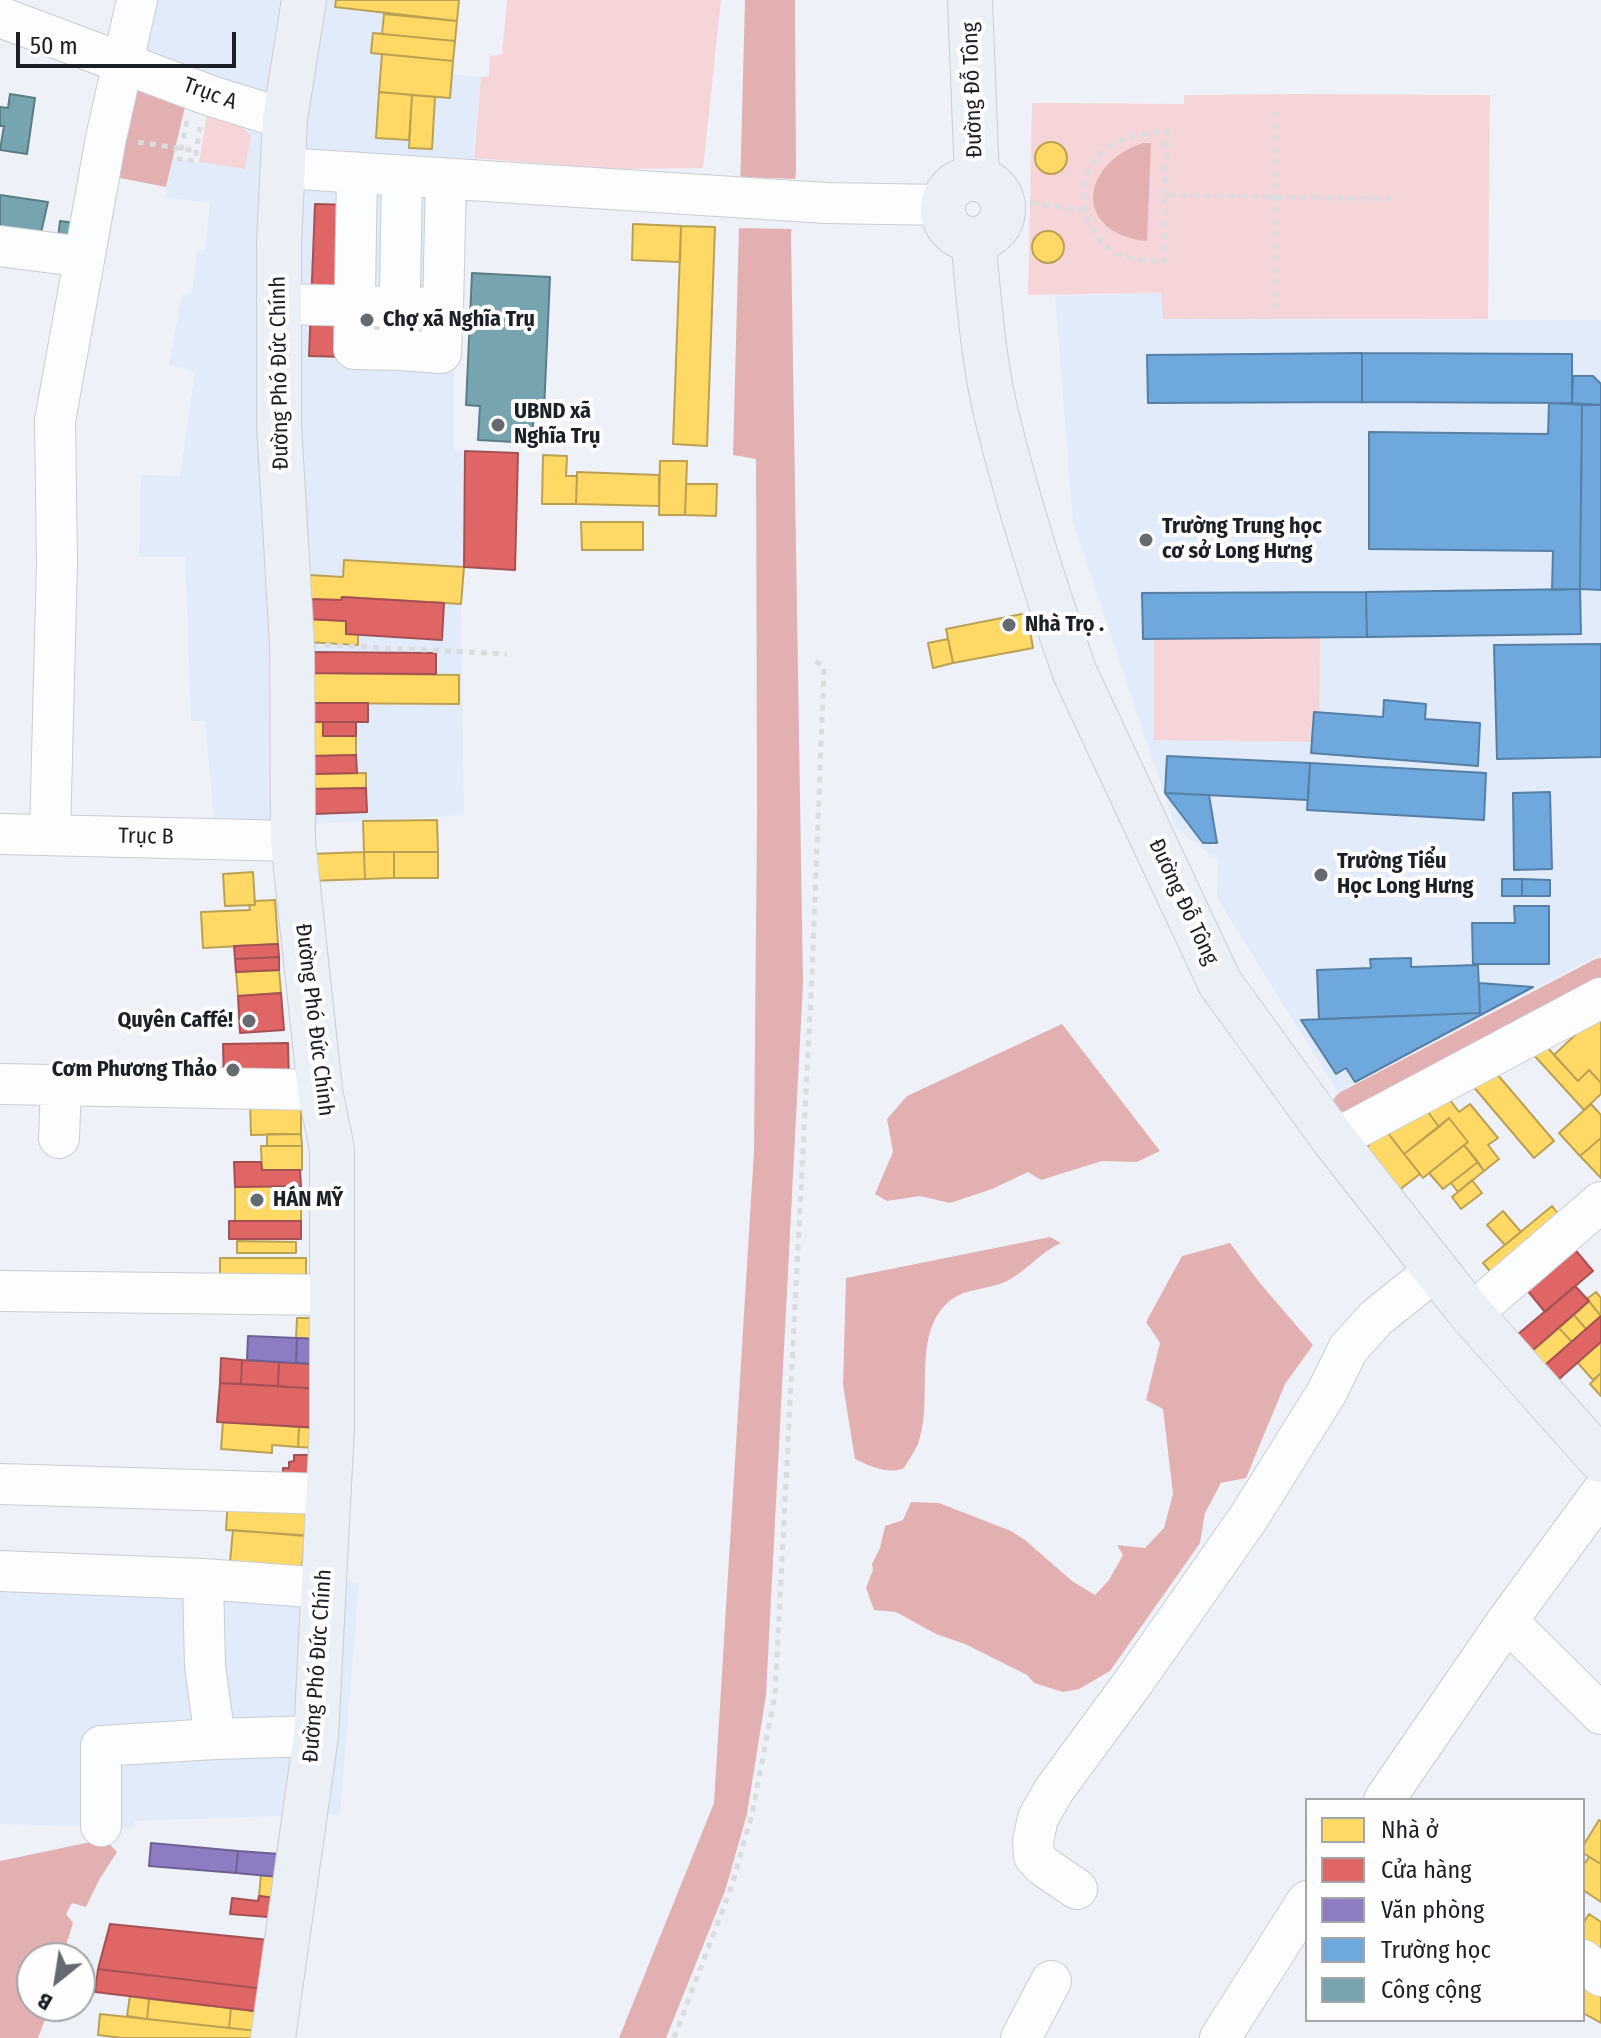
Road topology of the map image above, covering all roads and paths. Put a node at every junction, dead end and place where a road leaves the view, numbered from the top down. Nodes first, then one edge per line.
1 (137, 0) edge
2 (304, 0) edge
3 (970, 0) edge
4 (0, 17) edge
5 (124, 65) junction
6 (1274, 112) dead end
7 (204, 114) junction
8 (285, 119) junction
9 (185, 129) dead end
10 (196, 151) junction
11 (284, 168) junction
12 (357, 173) junction
13 (402, 176) junction
14 (446, 179) junction
15 (974, 194) junction
16 (1165, 195) junction
17 (1275, 197) junction
18 (1395, 199) dead end
19 (1084, 211) junction
20 (0, 246) edge
21 (84, 257) junction
22 (279, 304) junction
23 (354, 306) junction
24 (400, 307) junction
25 (443, 308) junction
26 (1274, 309) dead end
27 (399, 350) junction
28 (292, 644) junction
29 (507, 654) dead end
30 (811, 658) dead end
31 (0, 834) edge
32 (50, 834) junction
33 (293, 841) junction
34 (1601, 998) edge
35 (0, 1084) edge
36 (61, 1085) junction
37 (320, 1090) junction
38 (59, 1138) dead end
39 (1334, 1140) junction
40 (1601, 1202) edge
41 (1436, 1270) junction
42 (0, 1291) edge
43 (332, 1295) junction
44 (1471, 1314) junction
45 (1601, 1460) edge
46 (0, 1484) edge
47 (1601, 1493) edge
48 (328, 1494) junction
49 (0, 1571) edge
50 (203, 1579) junction
51 (324, 1588) junction
52 (1507, 1621) junction
53 (1601, 1714) edge
54 (316, 1736) junction
55 (215, 1739) junction
56 (1392, 1797) edge
57 (101, 1826) dead end
58 (1077, 1889) dead end
59 (1305, 1904) edge
60 (1585, 1962) edge
61 (1601, 1976) edge
62 (1051, 1981) dead end
63 (273, 2038) edge
64 (674, 2038) edge
65 (1021, 2038) edge
66 (1220, 2038) edge

1 - 5 street
2 - 8 main road, Đường Phó Đức Chính
3 - 15 main road, Đường Đỗ Tông
4 - 5 street, Trục A
5 - 7 street, Trục A
5 - 21 street
6 - 17 path
7 - 8 street, Trục A
7 - 9 path
7 - 10 path
8 - 11 main road, Đường Phó Đức Chính
10 - 10 path
11 - 12 street
11 - 22 main road, Đường Phó Đức Chính
12 - 13 street
12 - 23 street
13 - 14 street
13 - 24 street
14 - 15 street
14 - 25 street
15 - 19 path
15 - 39 main road, Đường Đỗ Tông
16 - 17 path
16 - 19 path
16 - 19 path
17 - 18 path
17 - 26 path
20 - 21 street
21 - 32 street
22 - 23 street
22 - 28 main road, Đường Phó Đức Chính
23 - 24 street
23 - 27 street
24 - 25 street
24 - 27 street
25 - 27 street
28 - 29 path
28 - 33 main road, Đường Phó Đức Chính
30 - 64 path
31 - 32 street, Trục B
32 - 33 street, Trục B
33 - 37 main road, Đường Phó Đức Chính
34 - 39 street
35 - 36 street
36 - 37 street
36 - 38 street
37 - 43 main road, Đường Phó Đức Chính
39 - 41 main road, Đường Đỗ Tông
40 - 44 street
41 - 44 main road, Đường Đỗ Tông
41 - 58 street
42 - 43 street
43 - 48 main road, Đường Phó Đức Chính
44 - 45 main road, Đường Đỗ Tông
46 - 48 street
47 - 52 street
48 - 51 main road, Đường Phó Đức Chính
49 - 50 street
50 - 51 street
50 - 55 street
51 - 54 main road, Đường Phó Đức Chính
52 - 53 street
52 - 56 street
54 - 55 street
54 - 63 main road, Đường Phó Đức Chính
55 - 57 street
59 - 66 street
60 - 61 street
62 - 65 street

